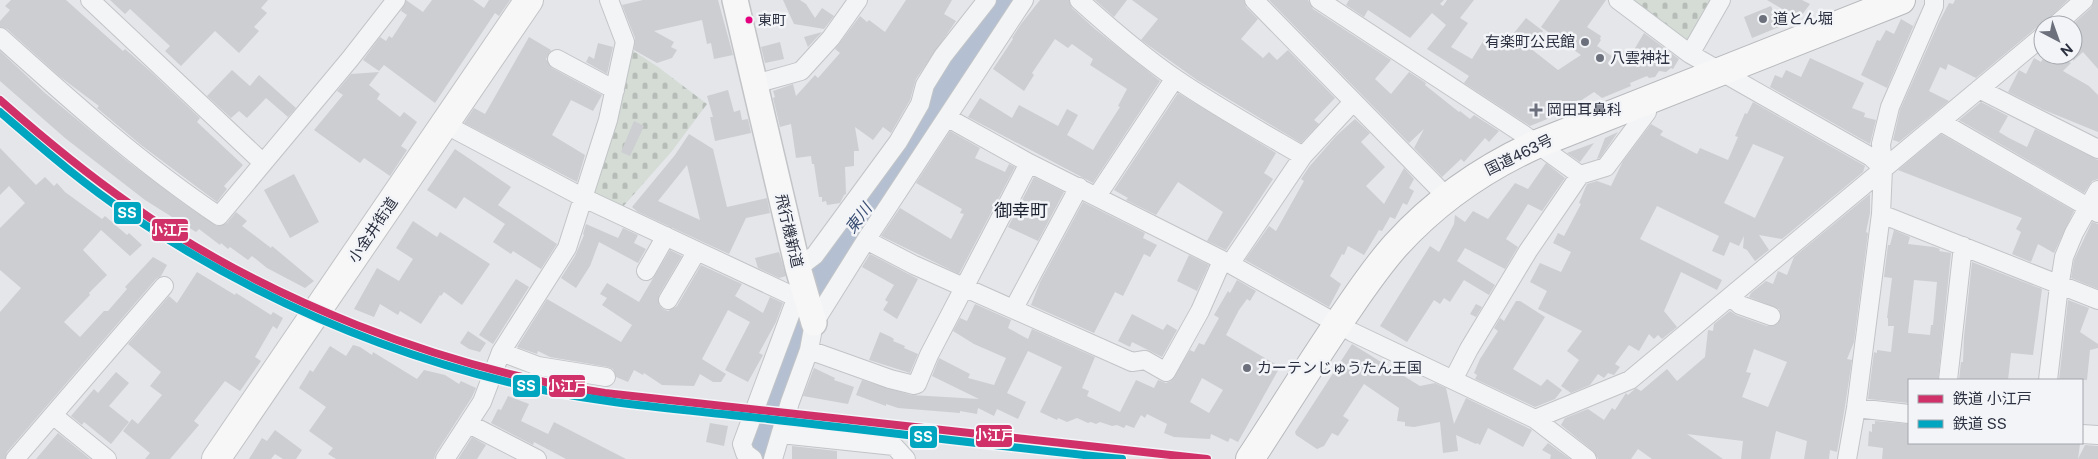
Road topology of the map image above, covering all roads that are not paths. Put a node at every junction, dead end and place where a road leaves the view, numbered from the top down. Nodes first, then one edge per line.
1 (396, 0) edge
2 (529, 0) edge
3 (609, 0) edge
4 (735, 0) edge
5 (858, 0) edge
6 (987, 0) edge
7 (1024, 0) edge
8 (1078, 0) edge
9 (1254, 0) edge
10 (1320, 0) edge
11 (1618, 0) edge
12 (1721, 0) edge
13 (1901, 0) edge
14 (1934, 0) edge
15 (2084, 0) edge
16 (97, 2) edge
17 (2067, 15) edge
18 (0, 37) edge
19 (2033, 44) edge
20 (1690, 54) junction
21 (557, 59) dead end
22 (1720, 72) junction
23 (1175, 78) junction
24 (754, 84) junction
25 (1979, 89) junction
26 (615, 90) junction
27 (1353, 102) junction
28 (1643, 102) junction
29 (948, 118) junction
30 (1940, 122) junction
31 (443, 126) junction
32 (1537, 144) junction
33 (2098, 149) edge
34 (1303, 156) junction
35 (262, 162) junction
36 (1029, 163) junction
37 (1883, 168) junction
38 (1580, 175) junction
39 (1079, 187) junction
40 (2098, 190) edge
41 (1097, 196) junction
42 (1447, 197) junction
43 (584, 198) junction
44 (2094, 210) edge
45 (1881, 214) junction
46 (666, 236) junction
47 (866, 240) junction
48 (1964, 246) junction
49 (697, 251) junction
50 (1226, 262) junction
51 (798, 268) junction
52 (646, 271) dead end
53 (2060, 284) junction
54 (164, 286) dead end
55 (965, 287) junction
56 (1731, 297) junction
57 (668, 300) dead end
58 (2098, 300) edge
59 (809, 308) junction
60 (1014, 308) junction
61 (1771, 316) dead end
62 (1337, 325) junction
63 (809, 350) junction
64 (500, 352) junction
65 (606, 377) dead end
66 (1948, 379) edge
67 (2048, 379) edge
68 (1453, 380) junction
69 (1856, 408) junction
70 (1908, 414) edge
71 (54, 416) junction
72 (1535, 419) junction
73 (469, 424) junction
74 (780, 434) junction
75 (2083, 434) edge
76 (2098, 436) edge
77 (750, 457) edge
78 (15, 459) edge
79 (107, 459) edge
80 (216, 459) edge
81 (445, 459) edge
82 (536, 459) edge
83 (773, 459) edge
84 (906, 459) edge
85 (1250, 459) edge
86 (1586, 459) edge
87 (1847, 459) edge

1 - 35 street
2 - 31 main road, 小金井街道
3 - 26 street
4 - 24 street, 飛行機新道
5 - 24 street
6 - 51 street
7 - 29 street
8 - 23 street
9 - 27 street
10 - 32 street
11 - 20 street
12 - 20 street
13 - 22 main road, 国道463号
14 - 37 street
15 - 17 street
16 - 35 street
18 - 35 street
19 - 25 street
20 - 22 street
21 - 26 street
22 - 28 main road, 国道463号
22 - 37 street
23 - 34 street
23 - 41 street
24 - 51 street, 飛行機新道
25 - 30 street
25 - 33 street
26 - 43 street
27 - 34 street
27 - 42 street
28 - 32 main road, 国道463号
28 - 38 street
29 - 36 street
29 - 47 street
30 - 37 street
30 - 44 street
31 - 43 street
31 - 80 main road, 小金井街道
32 - 38 street
32 - 42 main road, 国道463号
34 - 50 street
36 - 39 street
36 - 55 street
37 - 45 street
37 - 56 street
38 - 68 street
39 - 41 street
39 - 60 street
40 - 44 street
41 - 50 street
42 - 62 main road, 国道463号
43 - 46 street
43 - 64 street
44 - 53 street
45 - 48 street
45 - 69 street
46 - 49 street
46 - 52 street
47 - 55 street
47 - 59 street
48 - 53 street
48 - 66 street
49 - 57 street
49 - 59 street
50 - 60 street
50 - 62 street
51 - 59 street, 飛行機新道
53 - 58 street
53 - 67 street
54 - 71 street
55 - 60 street
55 - 63 street
56 - 61 street
56 - 72 street
59 - 63 street, 飛行機新道
59 - 77 street
62 - 68 street
62 - 85 main road, 国道463号
63 - 74 street, 飛行機新道
64 - 65 street
64 - 73 street
68 - 72 street
69 - 70 street
69 - 87 street
71 - 78 street
71 - 79 street
72 - 86 street
73 - 81 street
73 - 82 street
74 - 83 street, 飛行機新道
74 - 84 street
75 - 76 street

